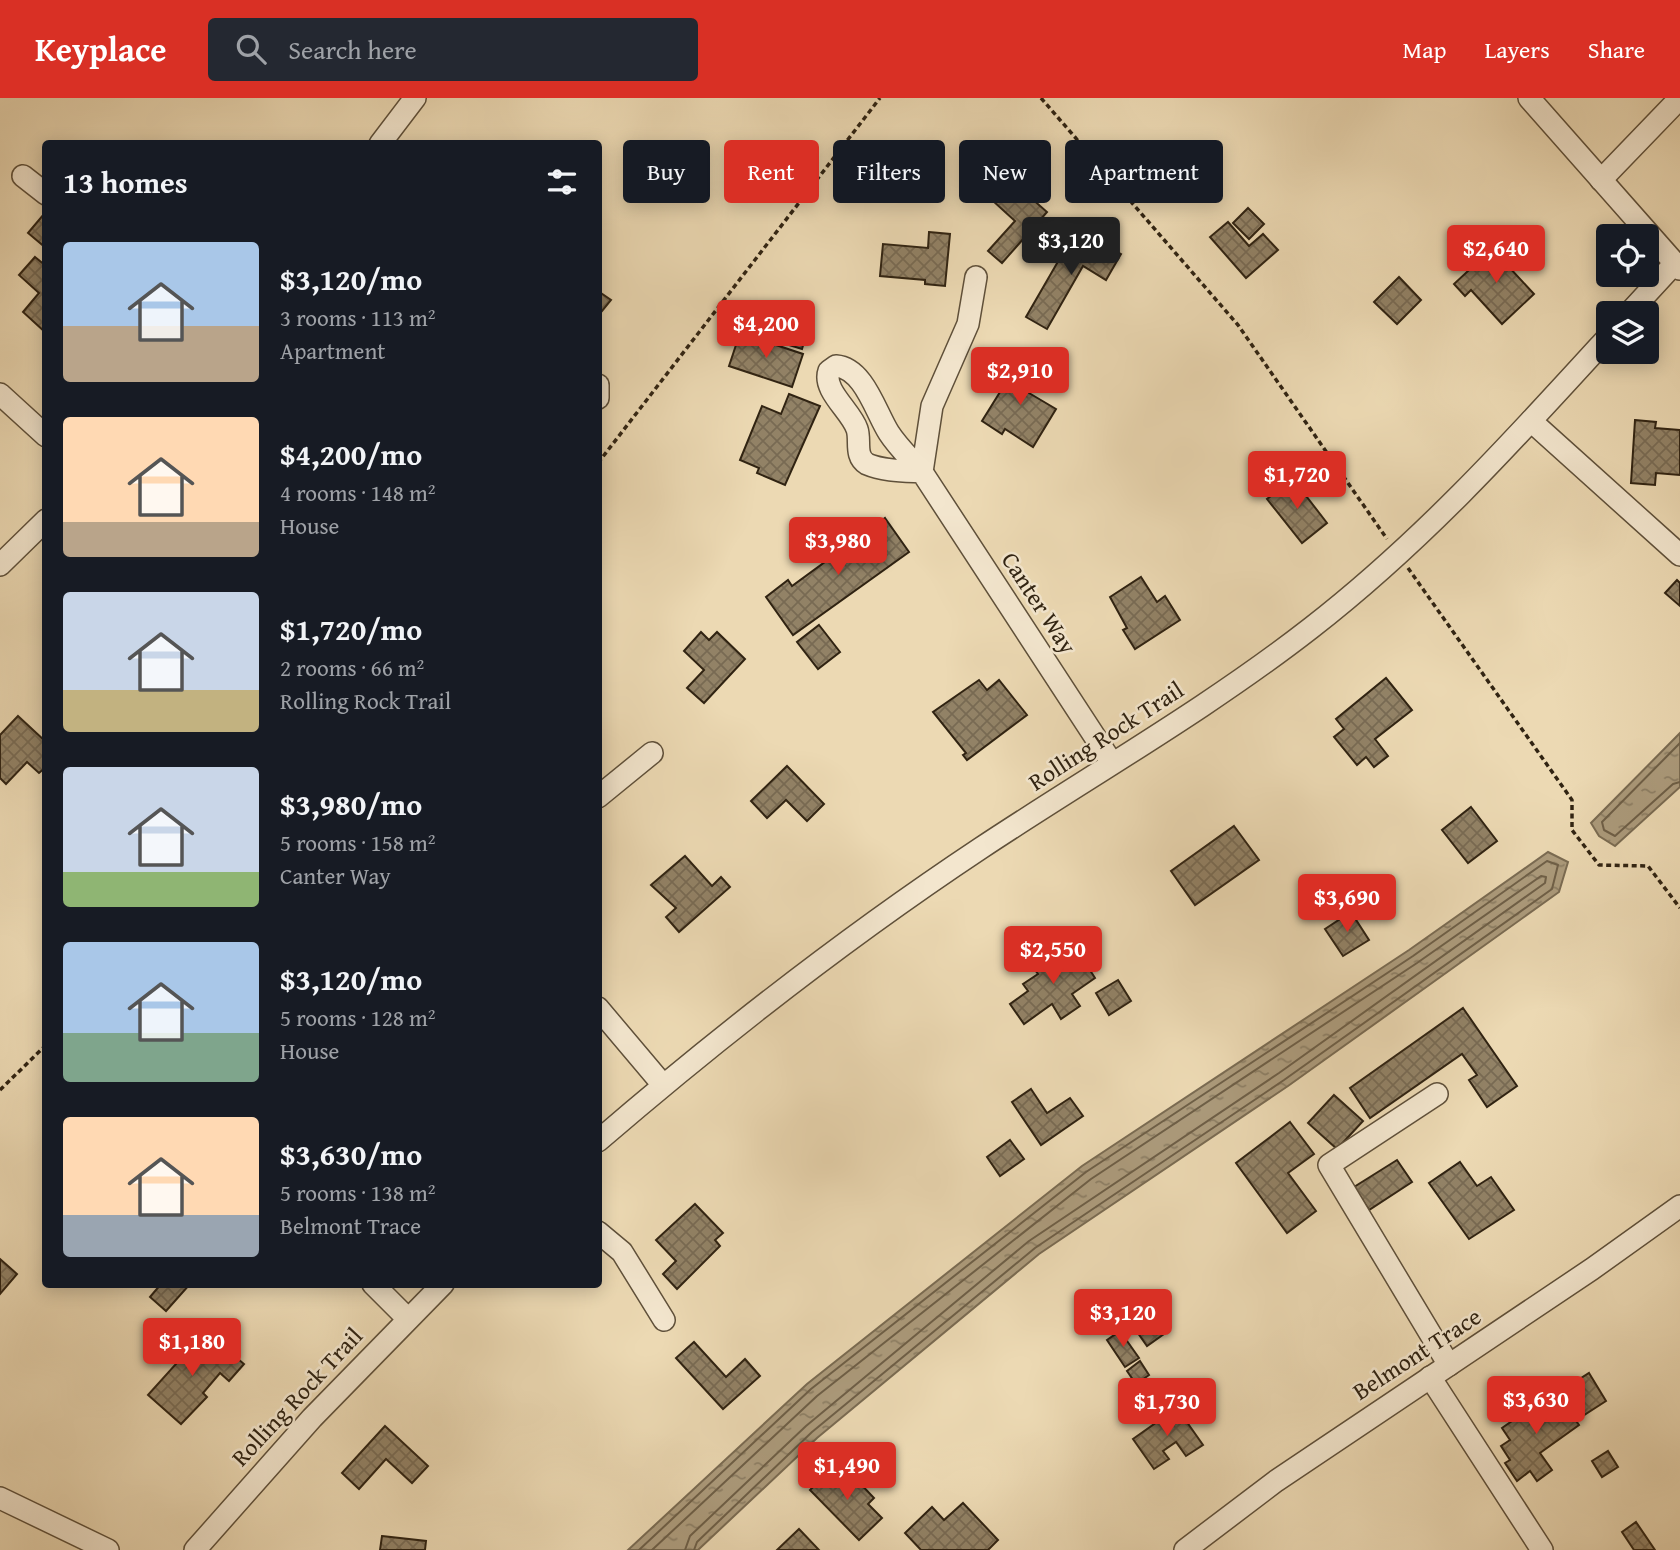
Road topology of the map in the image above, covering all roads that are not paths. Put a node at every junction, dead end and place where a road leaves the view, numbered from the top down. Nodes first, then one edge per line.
1 (415, 98) edge
2 (1529, 98) edge
3 (1680, 98) edge
4 (383, 140) edge
5 (23, 176) dead end
6 (1601, 180) junction
7 (42, 191) edge
8 (1677, 266) edge
9 (976, 277) dead end
10 (1641, 301) edge
11 (1596, 350) edge
12 (0, 394) edge
13 (1531, 421) junction
14 (42, 432) edge
15 (922, 472) junction
16 (42, 524) edge
17 (1680, 555) edge
18 (0, 565) edge
19 (652, 753) dead end
20 (1112, 763) junction
21 (602, 794) edge
22 (602, 1012) edge
23 (663, 1085) junction
24 (1437, 1094) dead end
25 (602, 1138) edge
26 (1680, 1206) edge
27 (602, 1235) edge
28 (377, 1288) edge
29 (439, 1288) edge
30 (408, 1319) junction
31 (664, 1320) dead end
32 (1449, 1366) junction
33 (1430, 1377) junction
34 (0, 1498) edge
35 (108, 1550) edge
36 (195, 1550) edge
37 (1185, 1550) edge
38 (1542, 1550) edge

1 - 4 street
2 - 6 street
3 - 6 street
5 - 7 street
6 - 8 street
8 - 10 street
9 - 15 street
11 - 13 street, Rolling Rock Trail
12 - 14 street
13 - 17 street
13 - 20 street, Rolling Rock Trail
15 - 15 street, Canter Way
15 - 20 street, Canter Way
16 - 18 street
19 - 21 street
20 - 23 street, Rolling Rock Trail
22 - 23 street
23 - 25 street, Rolling Rock Trail
24 - 32 street
26 - 32 street, Belmont Trace
27 - 31 street
28 - 30 street
29 - 30 street, Rolling Rock Trail
30 - 36 street, Rolling Rock Trail
32 - 33 street, Belmont Trace
33 - 37 street, Belmont Trace
33 - 38 street
34 - 35 street

